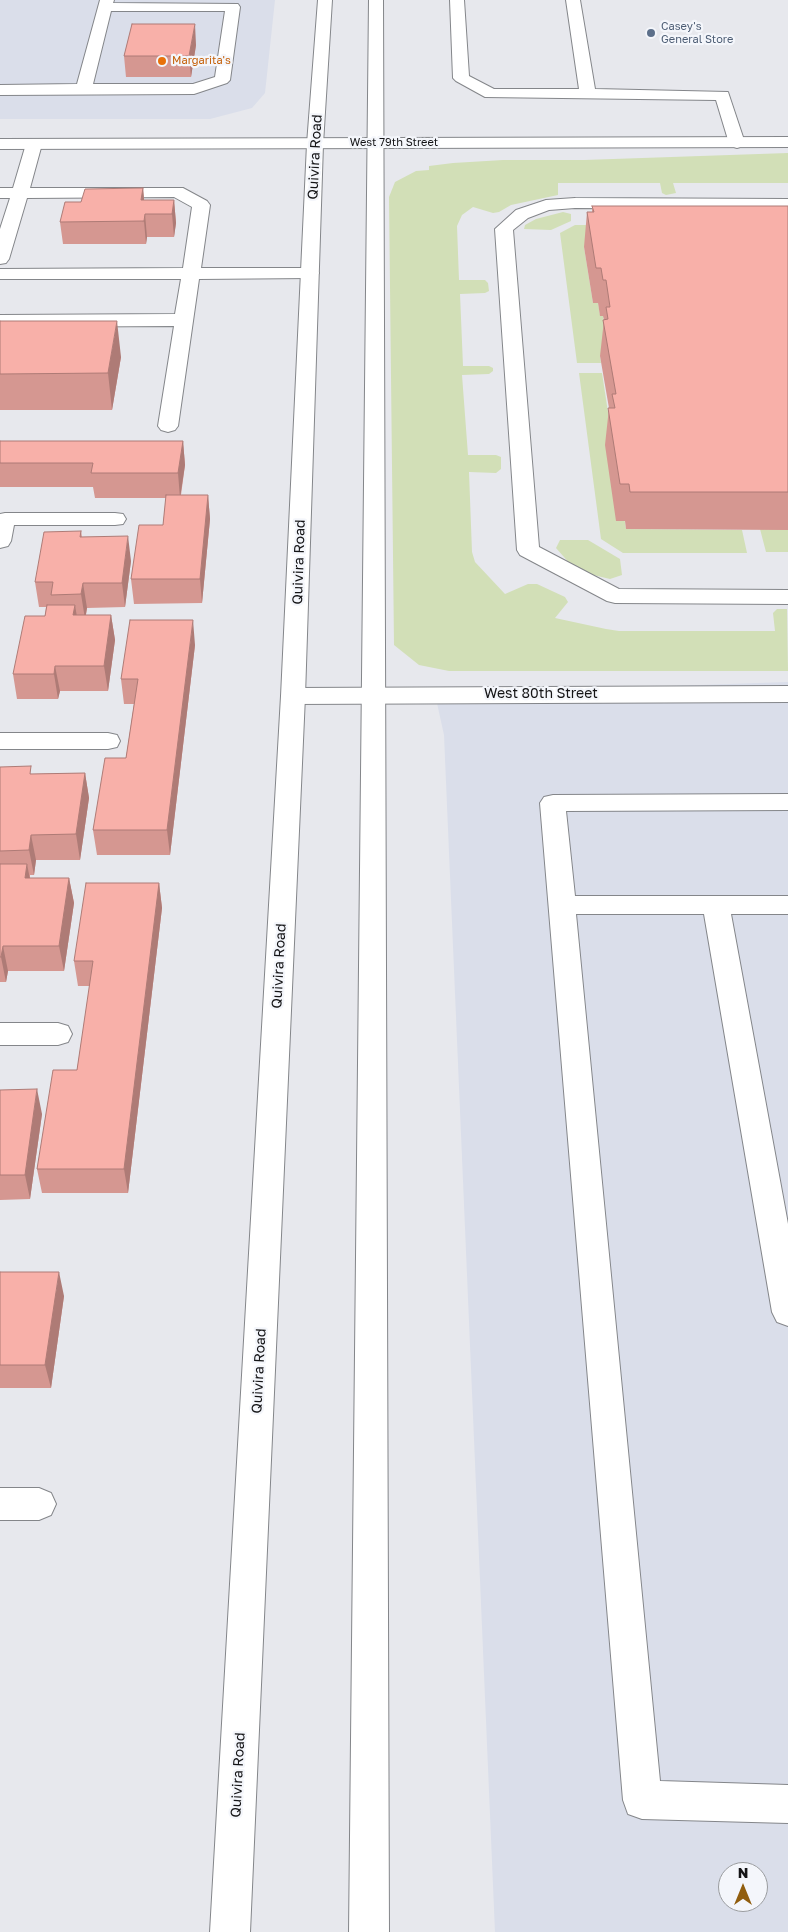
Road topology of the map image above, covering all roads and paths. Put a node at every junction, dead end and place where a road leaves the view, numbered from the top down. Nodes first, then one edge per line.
1 (325, 0) edge
2 (376, 0) edge
3 (457, 0) edge
4 (573, 0) edge
5 (106, 4) edge
6 (84, 89) junction
7 (0, 90) edge
8 (588, 94) junction
9 (788, 142) edge
10 (737, 143) junction
11 (0, 144) edge
12 (34, 144) junction
13 (315, 144) junction
14 (376, 144) junction
15 (0, 193) edge
16 (19, 193) junction
17 (788, 204) edge
18 (0, 259) edge
19 (191, 272) junction
20 (310, 272) junction
21 (0, 274) edge
22 (184, 320) junction
23 (0, 321) edge
24 (168, 426) dead end
25 (115, 519) dead end
26 (2, 531) edge
27 (788, 597) edge
28 (372, 694) junction
29 (788, 694) edge
30 (293, 696) junction
31 (0, 741) edge
32 (108, 741) dead end
33 (788, 802) edge
34 (562, 904) junction
35 (716, 904) junction
36 (788, 904) edge
37 (0, 1034) edge
38 (58, 1034) dead end
39 (788, 1312) edge
40 (0, 1504) edge
41 (39, 1504) dead end
42 (788, 1804) edge
43 (230, 1932) edge
44 (368, 1932) edge

1 - 13 main road, Quivira Road
2 - 14 main road
3 - 8 main road
4 - 8 main road
5 - 6 main road
5 - 6 main road
6 - 7 main road
8 - 10 main road
9 - 10 main road, West 79th Street
10 - 14 main road, West 79th Street
11 - 12 main road, West 79th Street
12 - 13 main road, West 79th Street
12 - 16 main road
13 - 14 main road, West 79th Street
13 - 20 main road, Quivira Road
14 - 28 main road
15 - 16 main road
16 - 18 main road
16 - 19 main road
17 - 27 main road
19 - 20 main road
19 - 21 main road
19 - 22 main road
20 - 30 main road, Quivira Road
22 - 23 main road
22 - 24 main road
25 - 26 main road
28 - 29 main road, West 80th Street
28 - 30 main road, West 80th Street
28 - 44 main road
30 - 43 main road, Quivira Road
31 - 32 main road
33 - 34 main road
34 - 35 main road
34 - 42 main road
35 - 36 main road
35 - 39 main road
37 - 38 main road
40 - 41 main road

